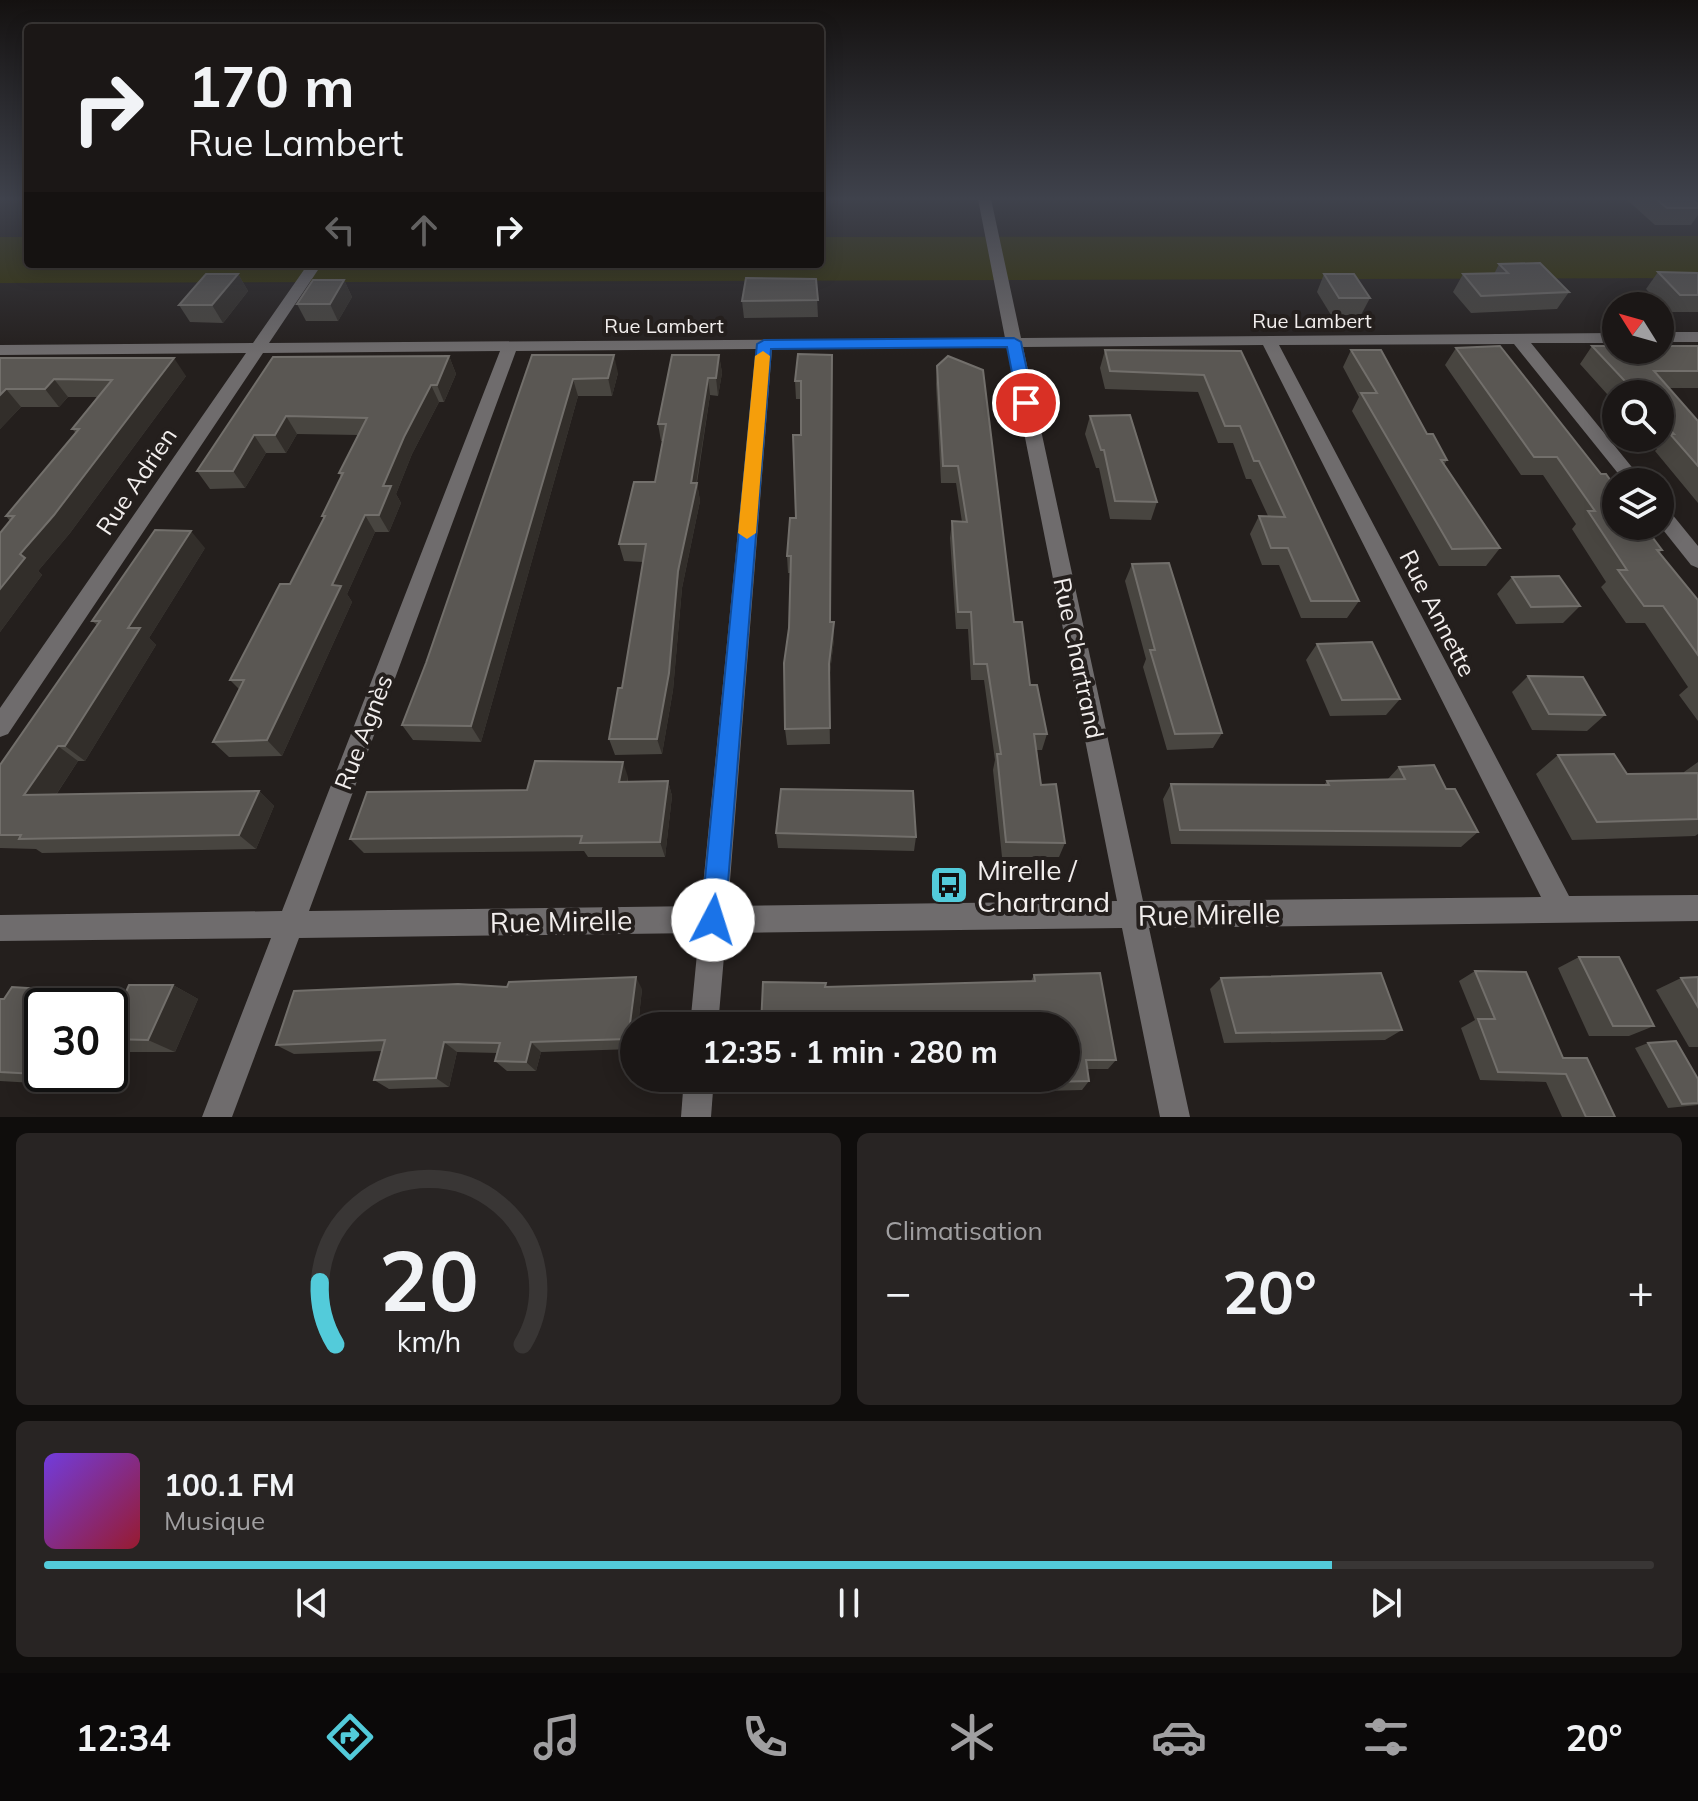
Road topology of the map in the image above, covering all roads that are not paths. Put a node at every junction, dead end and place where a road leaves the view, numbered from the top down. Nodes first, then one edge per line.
1 (995, 251) edge
2 (312, 268) edge
3 (1674, 337) edge
4 (1698, 337) edge
5 (1518, 338) junction
6 (1602, 338) edge
7 (1268, 340) junction
8 (1014, 342) junction
9 (764, 344) junction
10 (510, 346) junction
11 (257, 348) junction
12 (0, 350) edge
13 (1624, 468) edge
14 (1674, 530) edge
15 (1698, 560) edge
16 (0, 727) edge
17 (1698, 908) edge
18 (1562, 910) junction
19 (1133, 915) junction
20 (713, 920) junction
21 (290, 924) junction
22 (0, 928) edge
23 (705, 1012) edge
24 (698, 1092) edge
25 (217, 1117) edge
26 (696, 1117) edge
27 (1175, 1117) edge

1 - 8 street, Rue Chartrand
2 - 11 street, Rue Adrien
3 - 4 street
5 - 6 street, Rue Lambert
5 - 7 street, Rue Lambert
5 - 13 street
7 - 8 street, Rue Lambert
7 - 18 street, Rue Annette
8 - 9 street, Rue Lambert
8 - 19 street, Rue Chartrand
9 - 10 street, Rue Lambert
9 - 20 street
10 - 11 street, Rue Lambert
10 - 21 street, Rue Agnès
11 - 12 street, Rue Lambert
11 - 16 street, Rue Adrien
14 - 15 street
17 - 18 street, Rue Mirelle
18 - 19 street, Rue Mirelle
19 - 20 street, Rue Mirelle
19 - 27 street, Rue Chartrand
20 - 21 street, Rue Mirelle
20 - 23 street
21 - 22 street, Rue Mirelle
21 - 25 street, Rue Agnès
24 - 26 street

